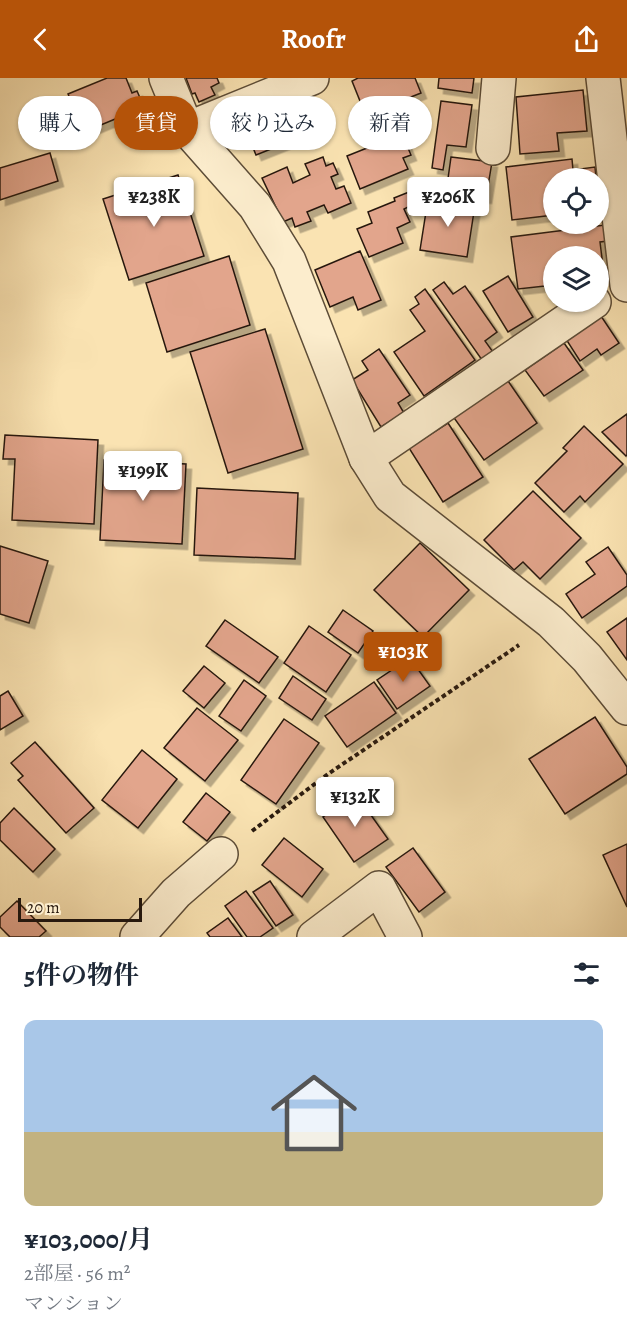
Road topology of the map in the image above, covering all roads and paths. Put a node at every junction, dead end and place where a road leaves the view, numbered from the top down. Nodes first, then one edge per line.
1 (166, 78) edge
2 (312, 78) edge
3 (499, 78) edge
4 (603, 78) edge
5 (173, 96) edge
6 (198, 125) edge
7 (198, 141) edge
8 (493, 148) dead end
9 (626, 283) edge
10 (609, 293) edge
11 (579, 312) edge
12 (366, 458) junction
13 (552, 622) junction
14 (627, 708) edge
15 (222, 854) joint
16 (137, 937) edge
17 (314, 937) edge
18 (405, 937) edge

1 - 5 street
2 - 6 street
3 - 8 street
4 - 9 street
7 - 12 street
9 - 10 street
11 - 12 street
12 - 13 street
13 - 14 street
13 - 15 path
15 - 16 street
17 - 18 street

